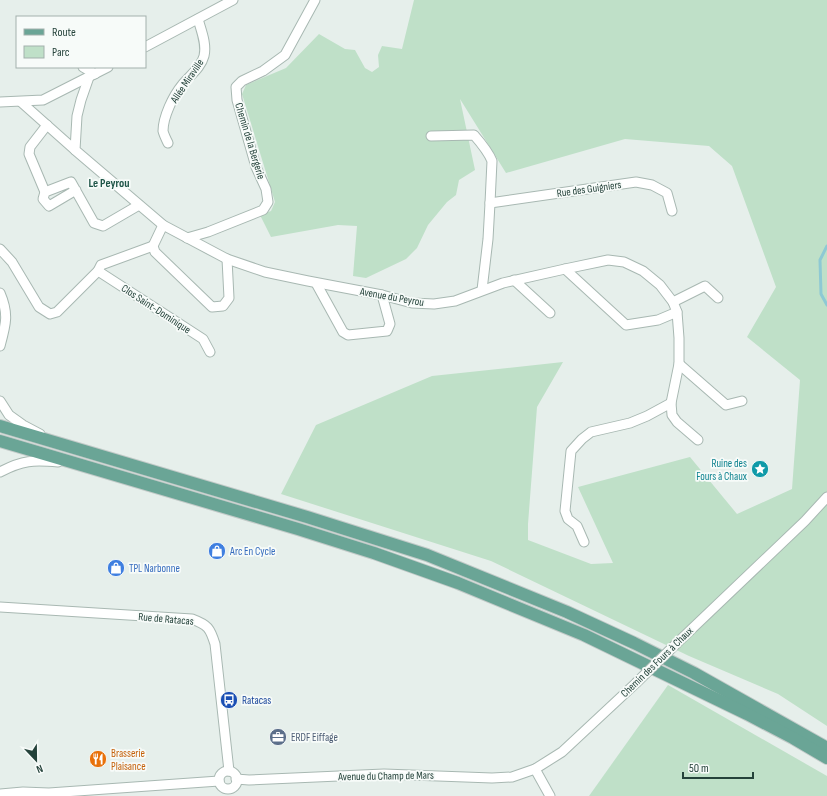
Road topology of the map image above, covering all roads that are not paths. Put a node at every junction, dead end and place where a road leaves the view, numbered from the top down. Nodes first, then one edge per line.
1 (233, 0) edge
2 (315, 0) edge
3 (198, 19) junction
4 (146, 46) edge
5 (84, 68) edge
6 (106, 68) edge
7 (92, 76) junction
8 (0, 102) edge
9 (21, 102) junction
10 (47, 125) junction
11 (431, 136) dead end
12 (168, 142) dead end
13 (75, 150) junction
14 (76, 190) junction
15 (45, 192) junction
16 (490, 203) junction
17 (139, 205) junction
18 (672, 211) dead end
19 (163, 225) junction
20 (187, 238) junction
21 (153, 246) junction
22 (0, 249) edge
23 (227, 259) junction
24 (565, 268) junction
25 (98, 271) junction
26 (514, 280) junction
27 (316, 283) junction
28 (482, 290) junction
29 (0, 293) edge
30 (382, 295) junction
31 (718, 298) dead end
32 (673, 302) junction
33 (677, 312) junction
34 (550, 313) dead end
35 (0, 346) edge
36 (210, 352) dead end
37 (679, 364) junction
38 (0, 401) edge
39 (742, 401) dead end
40 (671, 403) junction
41 (0, 426) edge
42 (698, 440) dead end
43 (0, 441) edge
44 (58, 444) junction
45 (74, 463) junction
46 (0, 472) edge
47 (827, 497) edge
48 (584, 542) dead end
49 (0, 607) edge
50 (827, 748) edge
51 (827, 758) edge
52 (535, 769) junction
53 (229, 771) junction
54 (236, 779) junction
55 (219, 782) junction
56 (229, 792) edge
57 (0, 794) edge
58 (49, 794) edge
59 (550, 796) edge

1 - 3 street
2 - 20 street, Chemin de la Bergerie
3 - 4 street
3 - 12 street, Allée Miraville
5 - 7 street
6 - 7 street
7 - 9 street
7 - 13 street
8 - 9 street
9 - 10 street, Avenue du Peyrou
10 - 13 street, Avenue du Peyrou
10 - 15 street
11 - 16 street
13 - 17 street, Avenue du Peyrou
14 - 15 street
14 - 15 street
14 - 17 street
16 - 18 street, Rue des Guigniers
16 - 28 street
17 - 19 street, Avenue du Peyrou
19 - 20 street, Avenue du Peyrou
19 - 21 street
20 - 23 street, Avenue du Peyrou
21 - 23 street
21 - 25 street
22 - 25 street
23 - 27 street, Avenue du Peyrou
24 - 26 street, Avenue du Peyrou
24 - 32 street, Avenue du Peyrou
24 - 33 street
25 - 36 street, Clos Saint-Dominique
26 - 28 street, Avenue du Peyrou
26 - 34 street
27 - 30 street, Avenue du Peyrou
27 - 30 street
28 - 30 street, Avenue du Peyrou
29 - 35 street
31 - 32 street
32 - 33 street, Avenue du Peyrou
33 - 37 street, Avenue du Peyrou
37 - 39 street
37 - 40 street, Avenue du Peyrou
38 - 44 street
40 - 42 street, Avenue du Peyrou
40 - 48 street
41 - 44 main road
43 - 45 main road
44 - 50 main road
45 - 46 street
45 - 51 main road
47 - 52 street, Chemin des Fours à Chaux, bridge
49 - 53 street, Rue de Ratacas
52 - 54 street, Avenue du Champ de Mars
52 - 59 street
53 - 54 street
53 - 55 street
54 - 56 street
55 - 56 street
55 - 58 street
57 - 58 street

